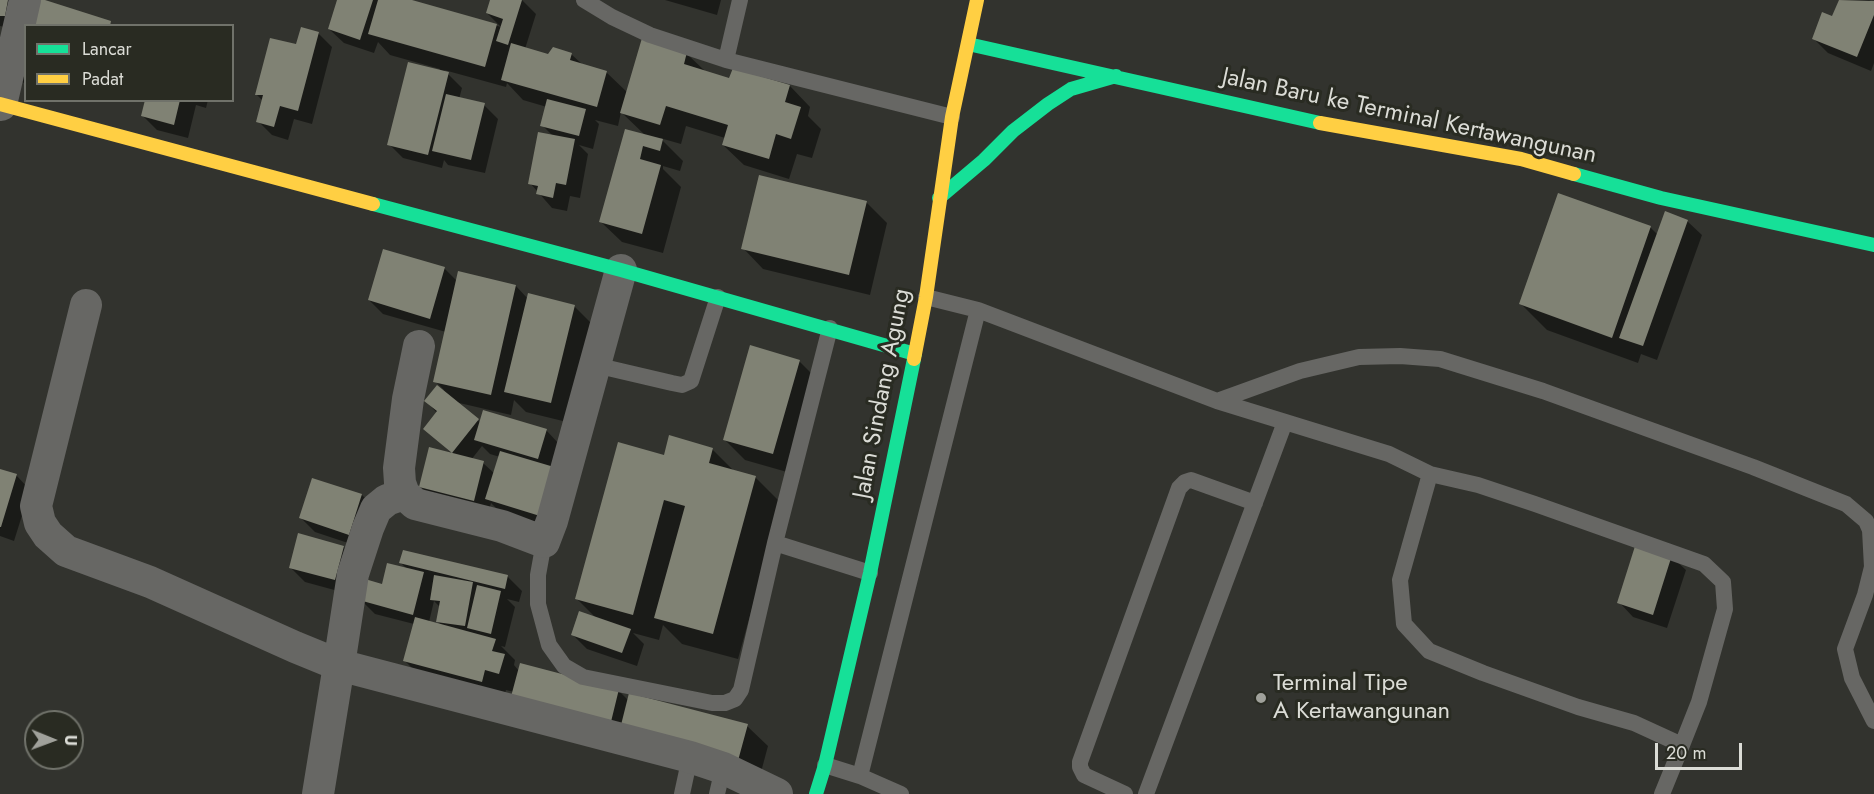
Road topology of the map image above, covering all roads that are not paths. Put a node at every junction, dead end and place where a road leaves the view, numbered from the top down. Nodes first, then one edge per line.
1 (25, 0) edge
2 (584, 0) edge
3 (617, 0) edge
4 (740, 0) edge
5 (977, 0) edge
6 (612, 17) junction
7 (968, 44) junction
8 (726, 60) junction
9 (1116, 76) junction
10 (0, 104) edge
11 (952, 117) junction
12 (939, 198) junction
13 (1874, 245) edge
14 (621, 270) junction
15 (718, 297) junction
16 (926, 297) junction
17 (86, 305) dead end
18 (978, 310) junction
19 (830, 328) junction
20 (419, 346) dead end
21 (915, 354) junction
22 (596, 365) junction
23 (1217, 401) junction
24 (1285, 422) junction
25 (1430, 474) junction
26 (404, 494) junction
27 (1255, 502) junction
28 (544, 542) junction
29 (775, 543) junction
30 (870, 573) junction
31 (339, 665) junction
32 (1874, 721) edge
33 (1682, 745) junction
34 (690, 757) junction
35 (825, 765) junction
36 (860, 776) junction
37 (720, 781) edge
38 (318, 794) edge
39 (682, 794) edge
40 (777, 794) edge
41 (816, 794) edge
42 (901, 794) edge
43 (1125, 794) edge
44 (1146, 794) edge
45 (1662, 794) edge

1 - 10 street
2 - 6 lane
3 - 6 lane
4 - 8 lane
5 - 7 main road, Jalan Sindang Agung
6 - 8 lane
7 - 9 main road, Jalan Baru ke Terminal Kertawangunan
7 - 11 main road, Jalan Sindang Agung
8 - 11 lane
9 - 12 main road
9 - 13 main road, Jalan Baru ke Terminal Kertawangunan
10 - 14 main road
11 - 12 main road, Jalan Sindang Agung
12 - 16 main road, Jalan Sindang Agung
14 - 15 main road
14 - 22 street
15 - 19 main road
15 - 22 lane
16 - 18 lane
16 - 21 main road, Jalan Sindang Agung
17 - 31 street
18 - 23 lane
18 - 36 lane
19 - 21 main road
19 - 29 lane
20 - 26 street
21 - 30 main road, Jalan Sindang Agung
22 - 28 street
23 - 24 lane
23 - 32 lane
24 - 25 lane
24 - 27 lane
25 - 33 lane
25 - 33 lane
26 - 28 street
26 - 31 street
27 - 43 lane
27 - 44 lane
28 - 29 lane
29 - 30 lane
30 - 35 main road, Jalan Sindang Agung
31 - 34 street
31 - 38 street
33 - 45 lane
34 - 37 street
34 - 39 lane
35 - 36 lane
35 - 41 main road, Jalan Sindang Agung
36 - 42 lane
37 - 40 street

